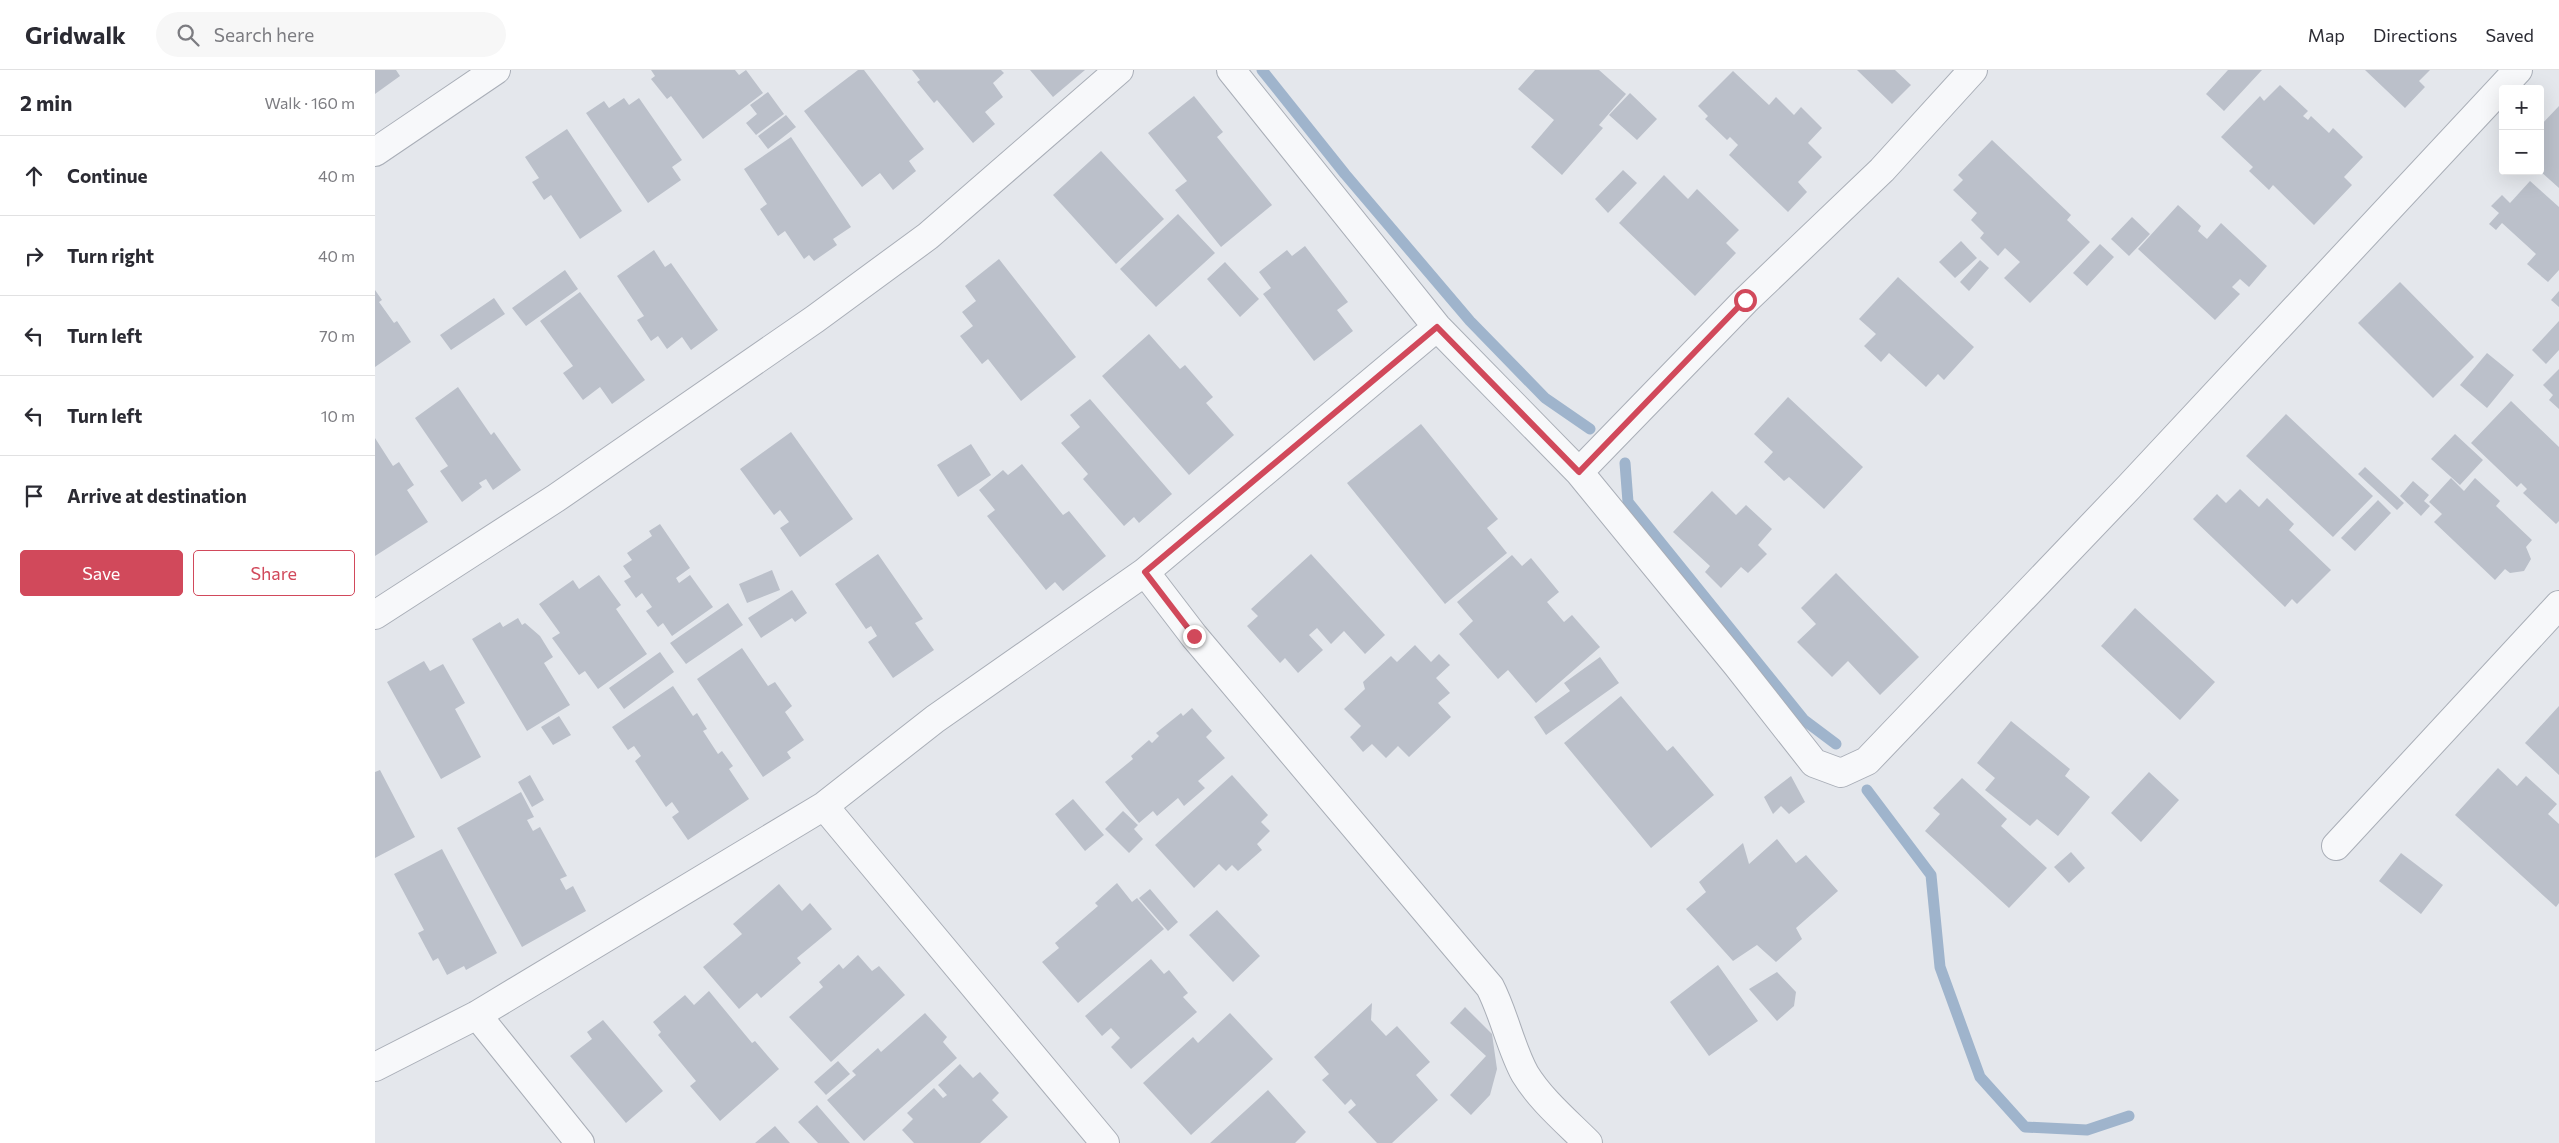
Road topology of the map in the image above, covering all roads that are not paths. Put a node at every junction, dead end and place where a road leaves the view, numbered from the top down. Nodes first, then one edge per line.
1 (496, 70) edge
2 (1119, 70) edge
3 (1231, 70) edge
4 (1973, 70) edge
5 (2518, 70) edge
6 (375, 152) edge
7 (1437, 327) junction
8 (1579, 472) junction
9 (1145, 572) junction
10 (2559, 605) edge
11 (375, 615) edge
12 (823, 806) junction
13 (2336, 846) dead end
14 (477, 1015) junction
15 (375, 1067) edge
16 (580, 1143) edge
17 (1105, 1143) edge
18 (1587, 1143) edge

1 - 6 street
2 - 11 street
3 - 7 street
4 - 8 street
5 - 8 street
7 - 8 street
7 - 9 street
9 - 12 street
9 - 18 street
10 - 13 street
12 - 14 street
12 - 17 street
14 - 15 street
14 - 16 street

